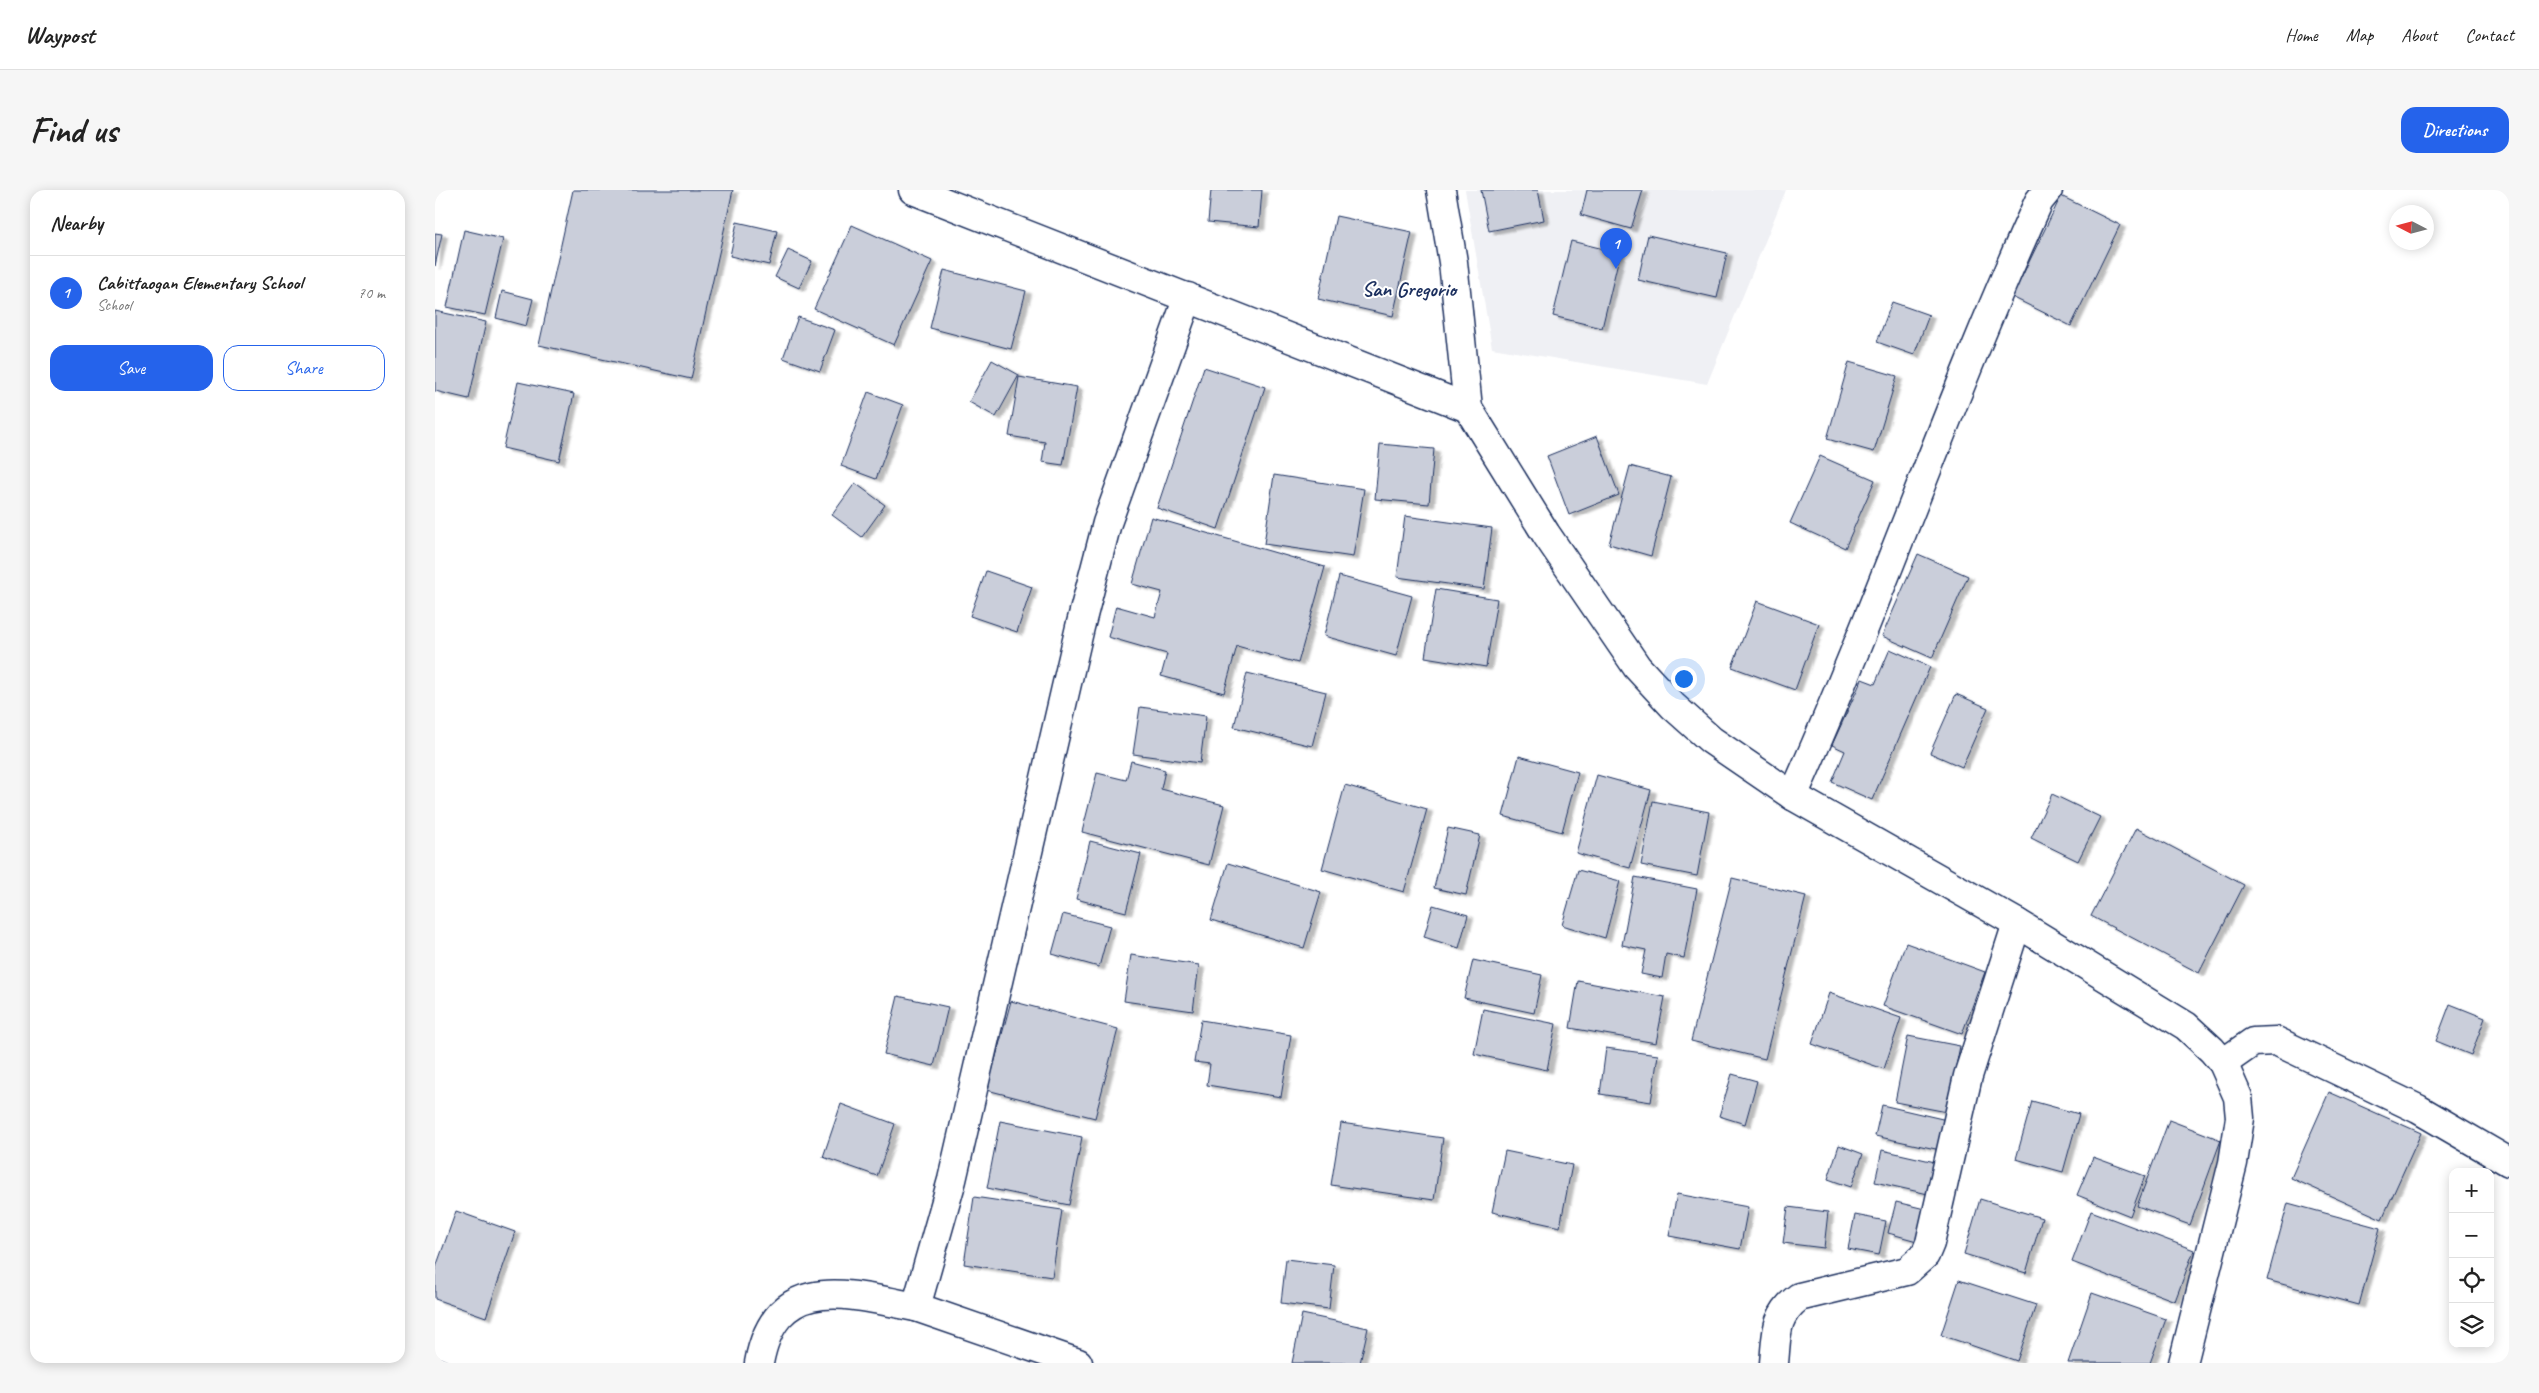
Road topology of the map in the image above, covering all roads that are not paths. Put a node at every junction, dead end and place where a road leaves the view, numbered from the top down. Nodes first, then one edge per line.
1 (913, 190) edge
2 (1441, 190) edge
3 (2048, 190) edge
4 (1188, 298) junction
5 (1468, 408) junction
6 (1793, 796) junction
7 (2017, 923) junction
8 (2223, 1063) junction
9 (2509, 1162) edge
10 (916, 1308) junction
11 (759, 1363) edge
12 (1078, 1363) edge
13 (1774, 1363) edge
14 (2183, 1363) edge

1 - 4 street
2 - 5 street
3 - 6 street
4 - 5 street
4 - 10 street
5 - 6 street
6 - 7 street
7 - 8 street
7 - 13 street
8 - 9 street
8 - 14 street
10 - 11 street
10 - 12 street

